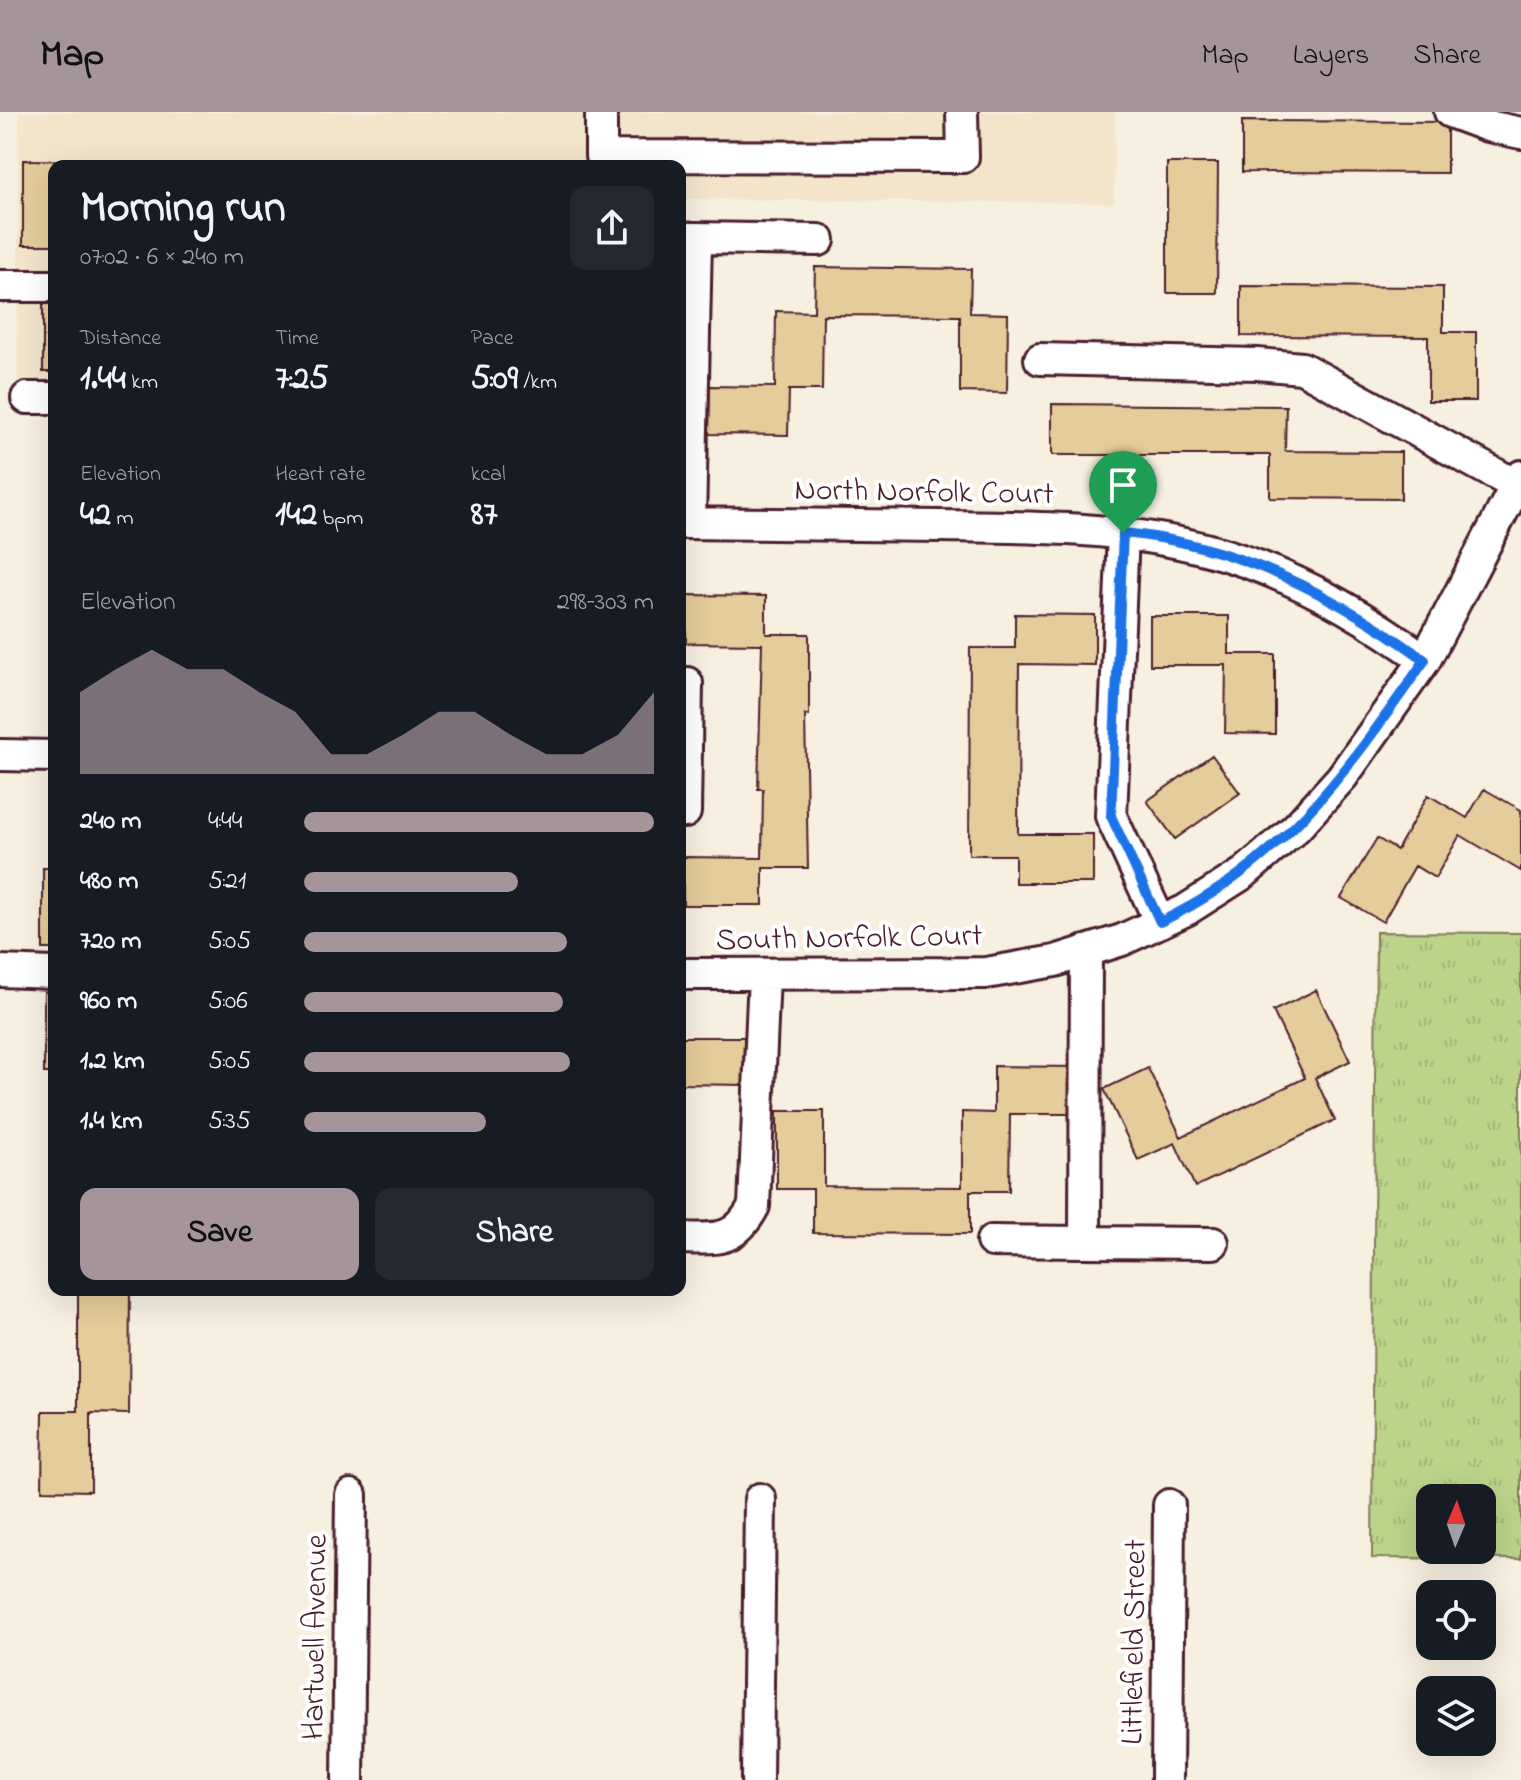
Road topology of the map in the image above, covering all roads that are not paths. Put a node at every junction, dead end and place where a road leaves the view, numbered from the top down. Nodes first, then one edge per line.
1 (601, 112) edge
2 (962, 112) edge
3 (1450, 112) edge
4 (1521, 133) edge
5 (688, 238) edge
6 (819, 240) dead end
7 (0, 286) edge
8 (48, 286) edge
9 (1040, 359) dead end
10 (686, 428) edge
11 (1519, 483) edge
12 (686, 523) edge
13 (1123, 533) junction
14 (1425, 660) junction
15 (686, 683) edge
16 (686, 748) edge
17 (0, 755) edge
18 (48, 756) edge
19 (1160, 922) junction
20 (1086, 951) junction
21 (0, 971) edge
22 (48, 973) edge
23 (686, 974) edge
24 (764, 975) junction
25 (686, 1238) edge
26 (992, 1241) dead end
27 (1085, 1242) junction
28 (1213, 1243) dead end
29 (351, 1495) dead end
30 (760, 1499) dead end
31 (1169, 1505) dead end
32 (348, 1780) edge
33 (757, 1780) edge
34 (1167, 1780) edge

1 - 2 street
3 - 4 street
5 - 6 street
5 - 10 street
7 - 8 street
9 - 11 street
11 - 14 street, South Norfolk Court
12 - 13 street, North Norfolk Court
13 - 14 street, North Norfolk Court
13 - 19 street
14 - 19 street, South Norfolk Court
15 - 16 street
17 - 18 street
19 - 20 street, South Norfolk Court
20 - 24 street, South Norfolk Court
20 - 27 street
21 - 22 street
23 - 24 street, South Norfolk Court
24 - 25 street
26 - 27 street
27 - 28 street
29 - 32 street, Hartwell Avenue
30 - 33 street
31 - 34 street, Littlefield Street

